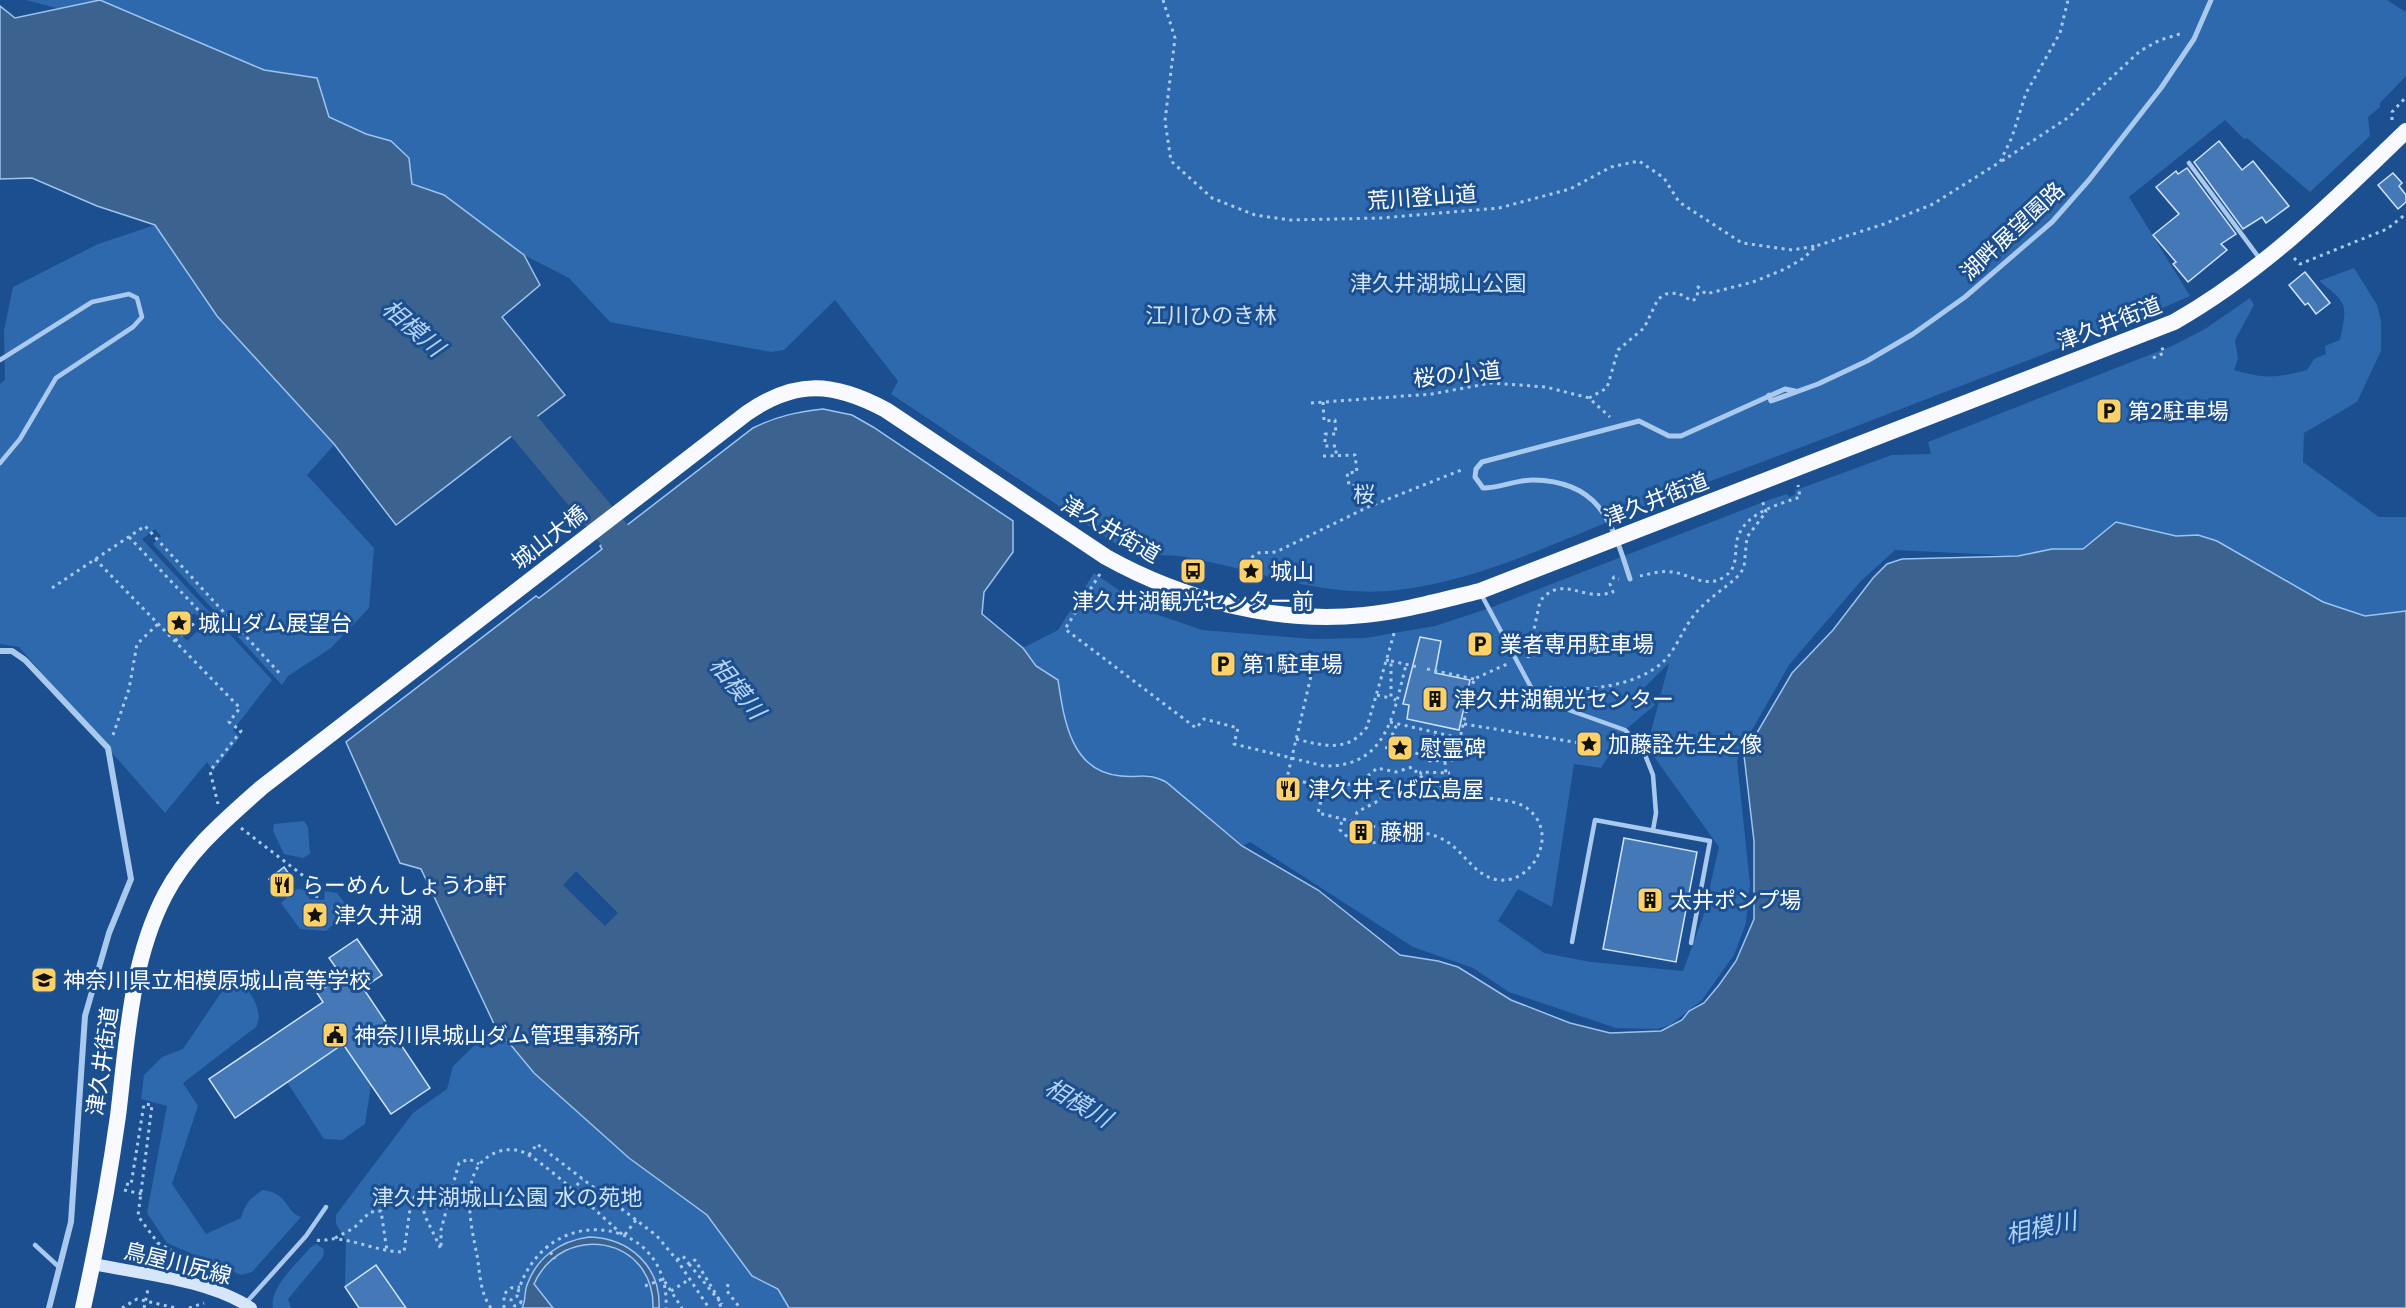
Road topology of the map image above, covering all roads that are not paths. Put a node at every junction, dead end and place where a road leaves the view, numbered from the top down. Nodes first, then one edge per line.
1 (2211, 0) edge
2 (2406, 131) edge
3 (2188, 163) dead end
4 (2263, 263) junction
5 (0, 360) edge
6 (886, 410) joint
7 (0, 464) edge
8 (1630, 579) road end
9 (1480, 591) junction
10 (0, 651) edge
11 (261, 788) joint
12 (1653, 830) junction
13 (1572, 942) dead end
14 (1691, 943) dead end
15 (326, 1208) dead end
16 (35, 1245) dead end
17 (93, 1264) junction
18 (59, 1267) junction
19 (248, 1306) edge
20 (49, 1308) edge
21 (83, 1308) edge

1 - 8 street, 湖畔展望園路
2 - 4 highway, 津久井街道
3 - 4 lane
4 - 9 highway, 津久井街道
5 - 7 lane
6 - 9 highway, 津久井街道
6 - 11 highway, 城山大橋
9 - 12 lane
10 - 18 street
11 - 17 highway, 津久井街道
12 - 13 lane
12 - 14 lane
15 - 19 lane
16 - 18 lane
17 - 19 main road, 鳥屋川尻線
17 - 21 highway, 津久井街道
18 - 20 street

